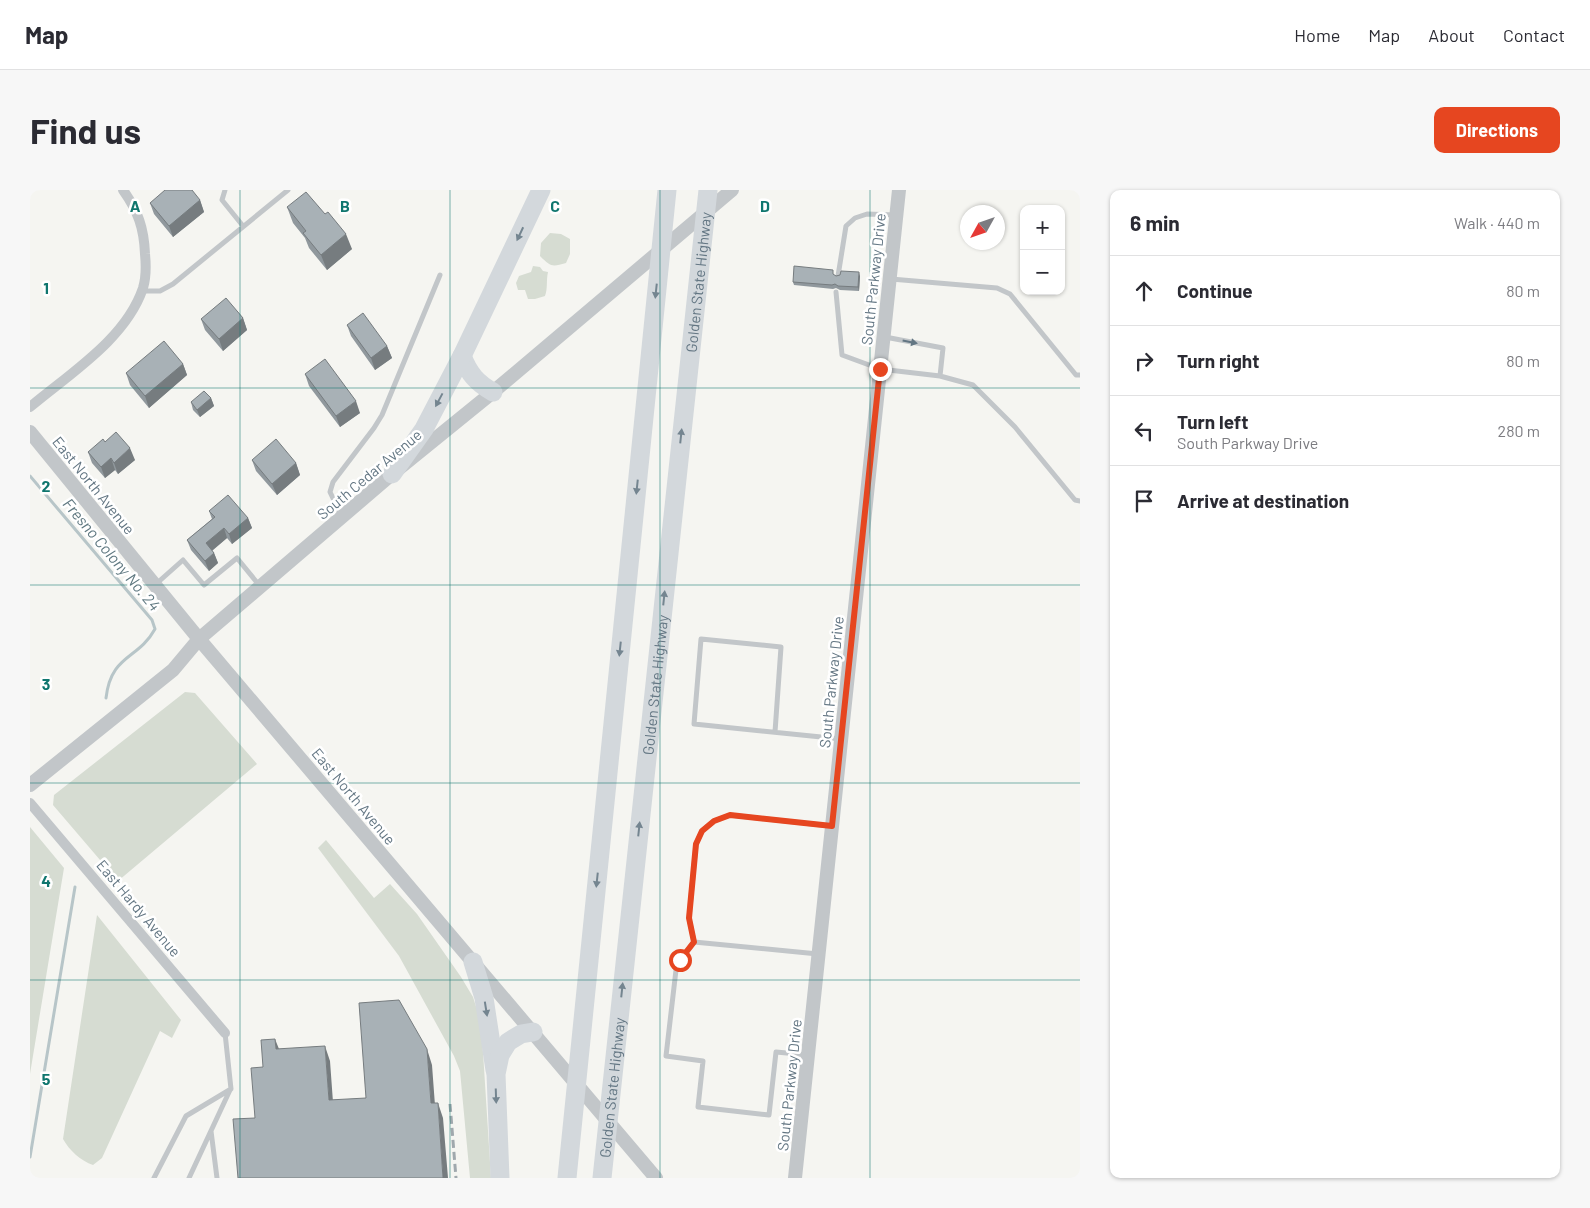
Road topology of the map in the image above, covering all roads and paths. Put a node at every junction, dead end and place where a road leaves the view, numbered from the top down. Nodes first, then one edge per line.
1 (123, 190) edge
2 (226, 190) edge
3 (288, 190) edge
4 (540, 190) edge
5 (666, 190) edge
6 (708, 190) edge
7 (732, 190) edge
8 (899, 190) edge
9 (897, 215) junction
10 (243, 226) junction
11 (440, 276) dead end
12 (838, 276) edge
13 (890, 279) junction
14 (142, 291) junction
15 (836, 292) dead end
16 (884, 337) junction
17 (462, 356) junction
18 (880, 369) junction
19 (1080, 375) edge
20 (940, 376) junction
21 (493, 392) junction
22 (30, 406) edge
23 (30, 432) edge
24 (392, 474) junction
25 (1080, 501) edge
26 (342, 517) junction
27 (155, 585) junction
28 (261, 588) junction
29 (199, 639) junction
30 (775, 732) junction
31 (842, 739) junction
32 (30, 785) edge
33 (30, 803) edge
34 (832, 826) junction
35 (694, 942) junction
36 (819, 954) junction
37 (473, 962) junction
38 (533, 1032) junction
39 (225, 1033) joint
40 (808, 1055) junction
41 (496, 1074) junction
42 (231, 1089) junction
43 (211, 1131) junction
44 (154, 1178) edge
45 (189, 1178) edge
46 (217, 1178) edge
47 (500, 1178) edge
48 (567, 1178) edge
49 (602, 1178) edge
50 (656, 1178) edge
51 (795, 1178) edge

1 - 14 street
2 - 10 lane
3 - 10 lane
4 -> 17 highway
5 -> 48 highway
49 -> 6 highway, Golden State Highway
7 - 21 street, South Cedar Avenue
8 - 9 street, South Parkway Drive
9 - 12 lane
9 - 13 street, South Parkway Drive
10 - 14 lane
11 - 26 lane
13 - 16 street, South Parkway Drive
13 - 19 lane
14 - 22 street
15 - 18 lane
16 - 18 street, South Parkway Drive
16 -> 20 lane
17 - 21 highway
17 -> 24 highway
18 - 20 lane
18 - 31 street, South Parkway Drive
20 - 25 lane
21 - 24 street, South Cedar Avenue
23 - 27 street, East North Avenue
24 - 26 street, South Cedar Avenue
26 - 28 street, South Cedar Avenue
27 - 28 lane
27 - 29 street, East North Avenue
28 - 29 street, South Cedar Avenue
29 - 32 street, South Cedar Avenue
29 - 37 street, East North Avenue
30 - 30 lane
30 - 31 lane
31 - 34 street, South Parkway Drive
33 - 39 street, East Hardy Avenue
34 - 35 lane
34 - 36 street, South Parkway Drive
35 - 36 lane
35 - 40 lane
36 - 40 street, South Parkway Drive
37 - 38 street, East North Avenue
37 -> 41 highway
38 - 41 highway
38 - 50 street, East North Avenue
39 - 42 lane
40 - 51 street, South Parkway Drive
41 -> 47 highway
42 - 43 lane
42 - 44 lane
43 - 45 lane
43 - 46 lane

